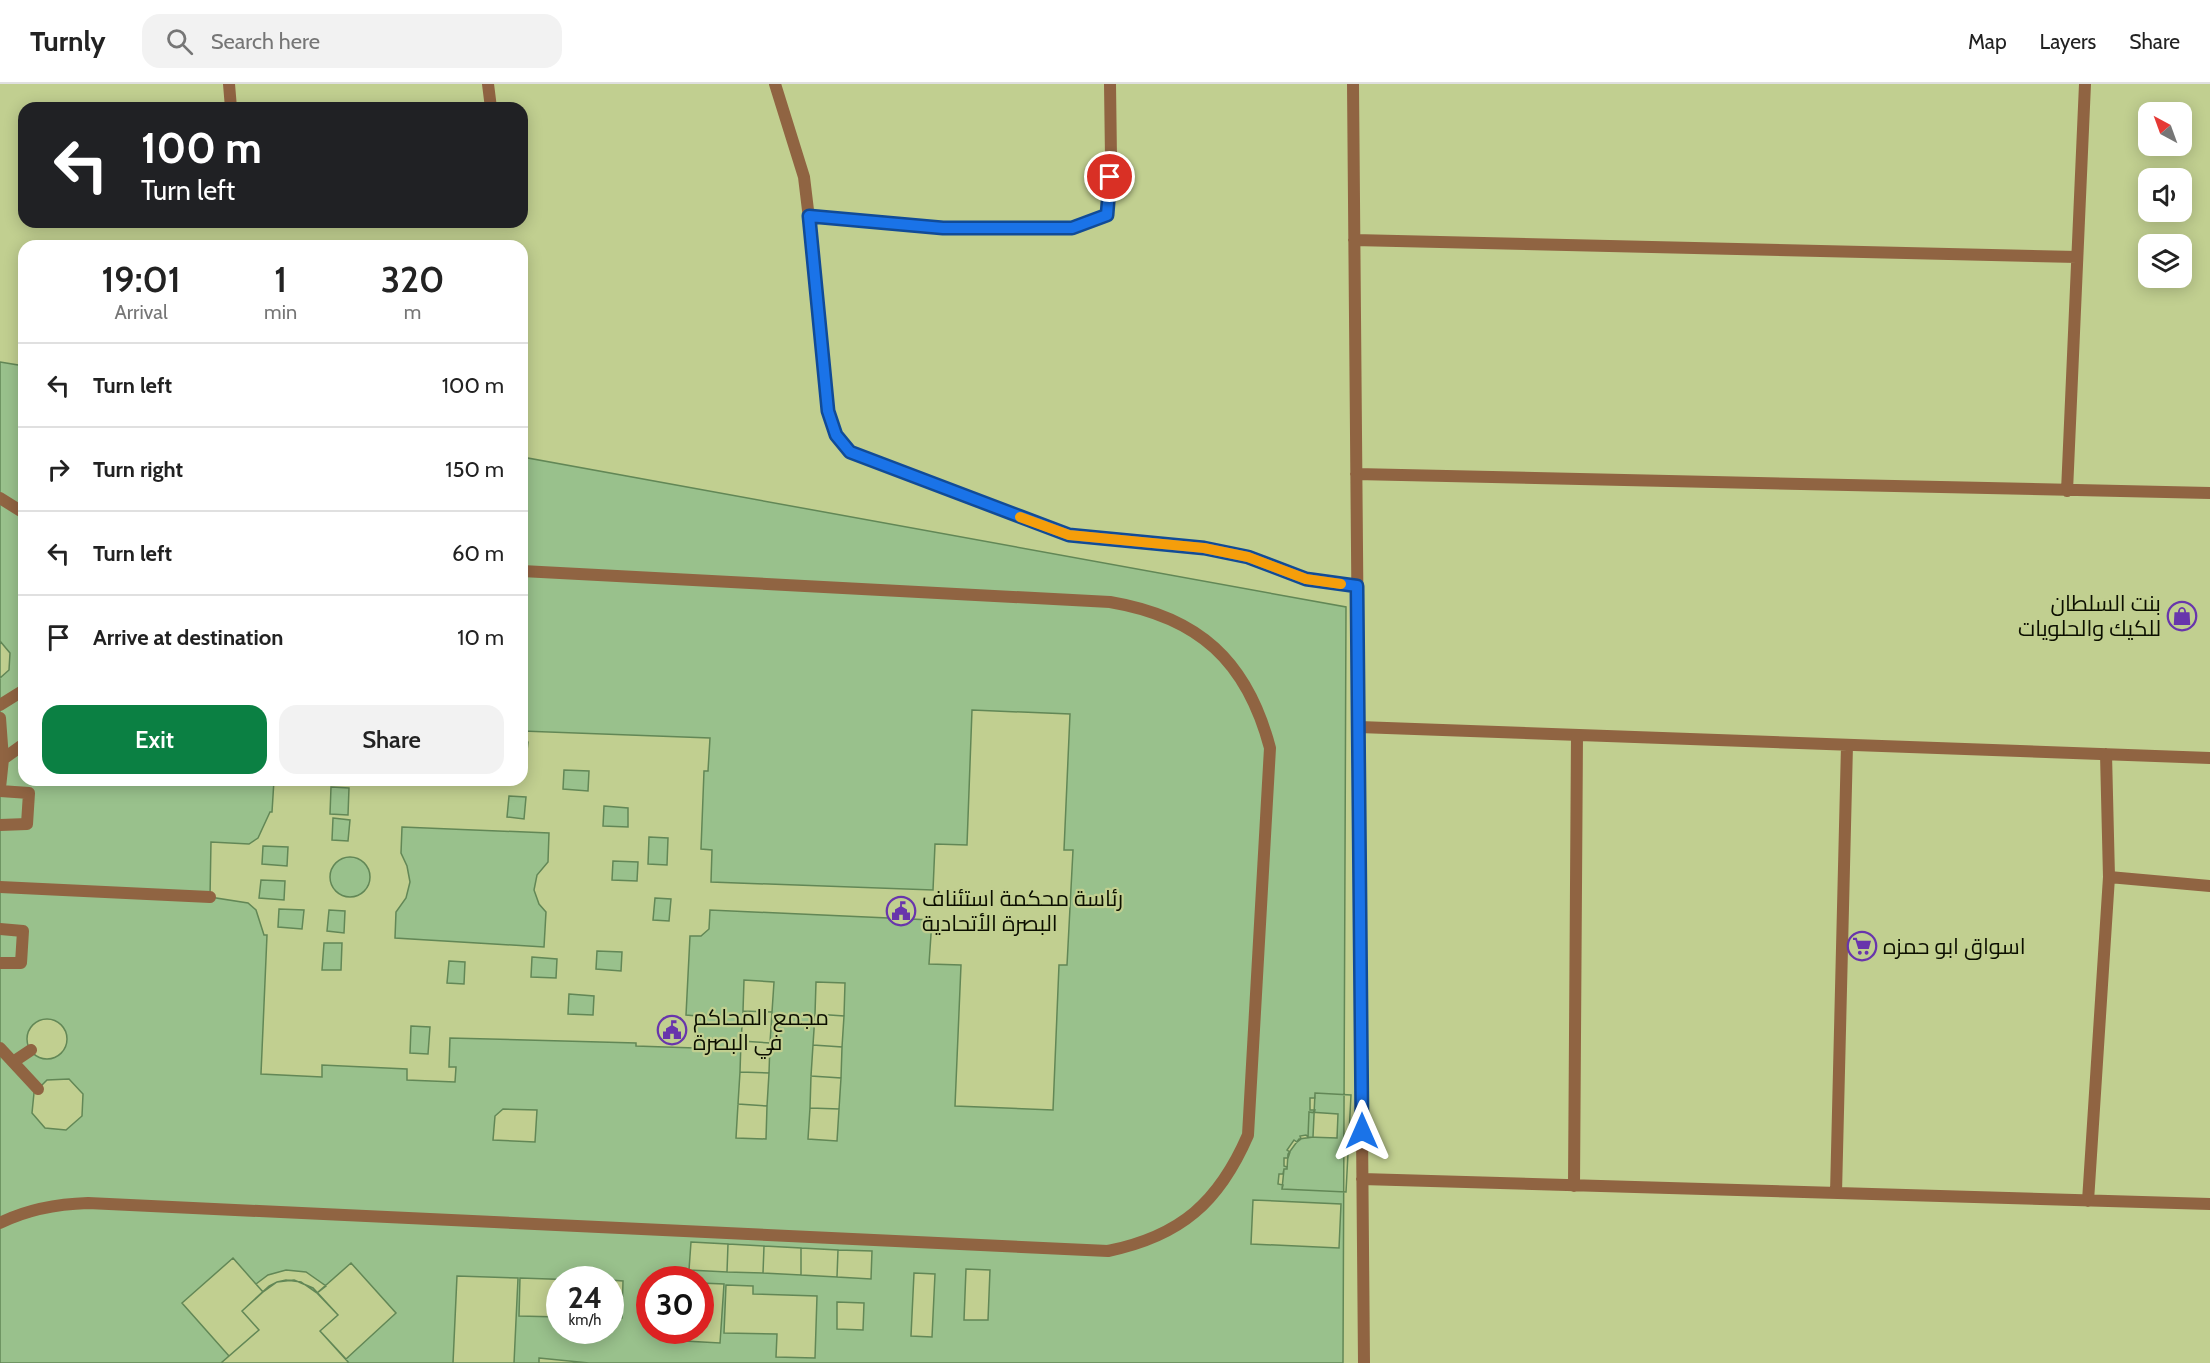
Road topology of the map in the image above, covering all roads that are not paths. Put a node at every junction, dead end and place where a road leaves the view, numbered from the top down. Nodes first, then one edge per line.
1 (229, 84) edge
2 (488, 84) edge
3 (775, 84) edge
4 (1110, 84) edge
5 (1353, 84) edge
6 (2085, 84) edge
7 (230, 102) edge
8 (490, 102) edge
9 (809, 216) junction
10 (1354, 240) junction
11 (2077, 257) junction
12 (1356, 474) junction
13 (2067, 491) junction
14 (2210, 493) edge
15 (0, 498) edge
16 (18, 509) edge
17 (528, 571) edge
18 (1357, 586) junction
19 (18, 694) edge
20 (0, 705) edge
21 (0, 718) edge
22 (1359, 727) junction
23 (1576, 735) junction
24 (1847, 745) junction
25 (18, 748) edge
26 (2106, 754) junction
27 (2210, 758) edge
28 (3, 759) junction
29 (0, 789) edge
30 (0, 825) edge
31 (2109, 877) junction
32 (2210, 886) edge
33 (0, 887) edge
34 (210, 897) dead end
35 (0, 929) edge
36 (0, 963) edge
37 (0, 1048) edge
38 (31, 1050) dead end
39 (13, 1062) junction
40 (38, 1089) dead end
41 (1362, 1179) junction
42 (1574, 1186) junction
43 (1836, 1193) junction
44 (2088, 1201) junction
45 (2210, 1204) edge
46 (0, 1223) edge
47 (1364, 1363) edge

1 - 7 street
2 - 8 street
3 - 9 street
4 - 9 street
5 - 10 street
6 - 11 street
9 - 18 street
10 - 11 street
10 - 12 street
11 - 13 street
12 - 13 street
12 - 18 street
13 - 14 street
15 - 16 street
17 - 46 street
18 - 22 street
19 - 20 street
21 - 28 street
22 - 23 street
22 - 41 street
23 - 24 street
23 - 42 street
24 - 26 street
24 - 43 street
25 - 28 street
26 - 27 street
26 - 31 street
28 - 29 street
29 - 30 street
31 - 32 street
31 - 44 street
33 - 34 street
35 - 36 street
37 - 39 street
38 - 39 street
39 - 40 street
41 - 42 street
41 - 47 street
42 - 43 street
43 - 44 street
44 - 45 street

